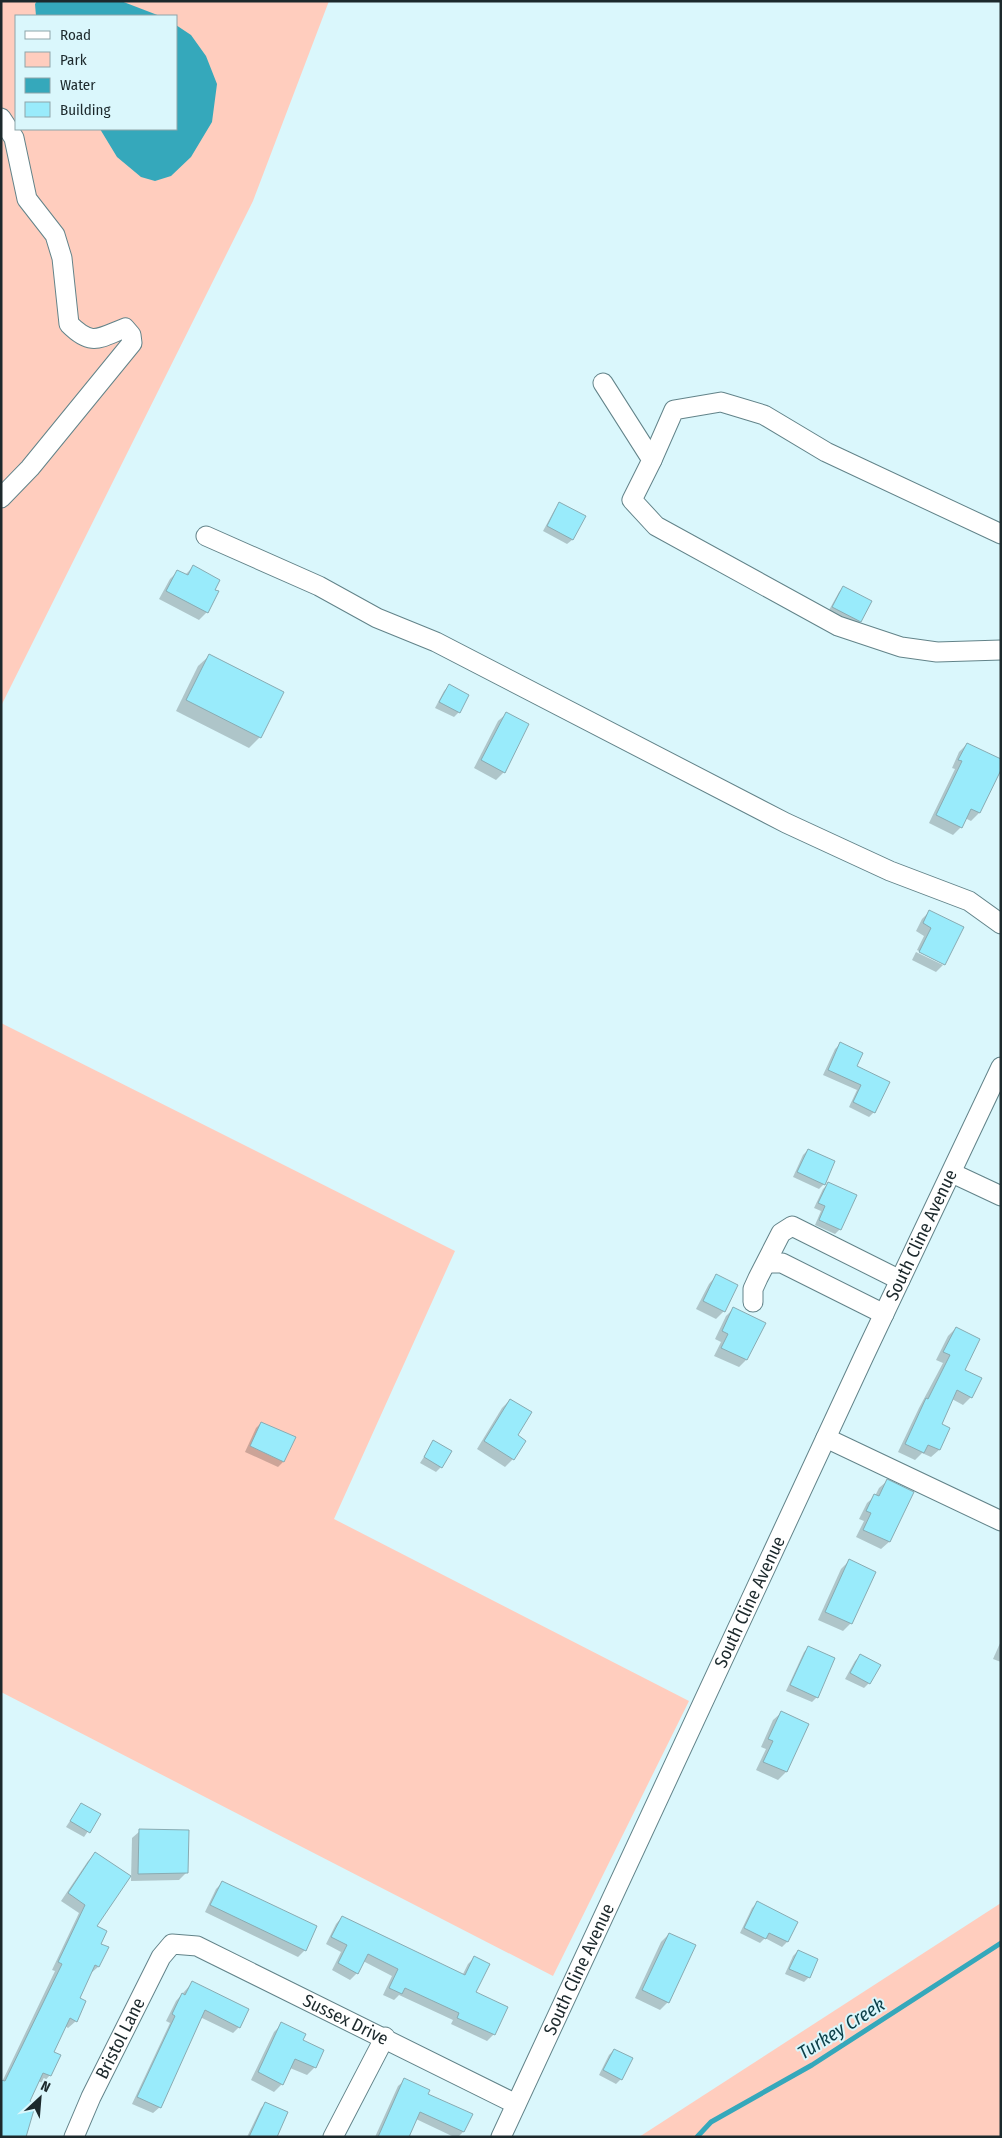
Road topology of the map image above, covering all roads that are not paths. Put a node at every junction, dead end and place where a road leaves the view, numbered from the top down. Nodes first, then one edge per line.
1 (1, 118) edge
2 (602, 384) dead end
3 (652, 460) junction
4 (1, 498) edge
5 (1001, 534) edge
6 (206, 536) dead end
7 (1001, 650) edge
8 (1001, 924) edge
9 (1001, 1067) edge
10 (952, 1172) junction
11 (1001, 1196) edge
12 (767, 1263) junction
13 (900, 1280) junction
14 (753, 1302) dead end
15 (884, 1314) junction
16 (826, 1438) junction
17 (1001, 1521) edge
18 (172, 1944) joint
19 (385, 2037) junction
20 (516, 2104) junction
21 (74, 2137) edge
22 (333, 2137) edge
23 (501, 2137) edge

1 - 4 street
2 - 3 street
3 - 5 street
3 - 7 street
6 - 8 street
9 - 10 street, South Cline Avenue
10 - 11 street
10 - 13 street, South Cline Avenue
12 - 13 street
12 - 14 street
12 - 15 street
13 - 15 street, South Cline Avenue
15 - 16 street, South Cline Avenue
16 - 17 street
16 - 20 street, South Cline Avenue
18 - 19 street, Sussex Drive
18 - 21 street, Bristol Lane
19 - 20 street, Sussex Drive
19 - 22 street
20 - 23 street, South Cline Avenue

